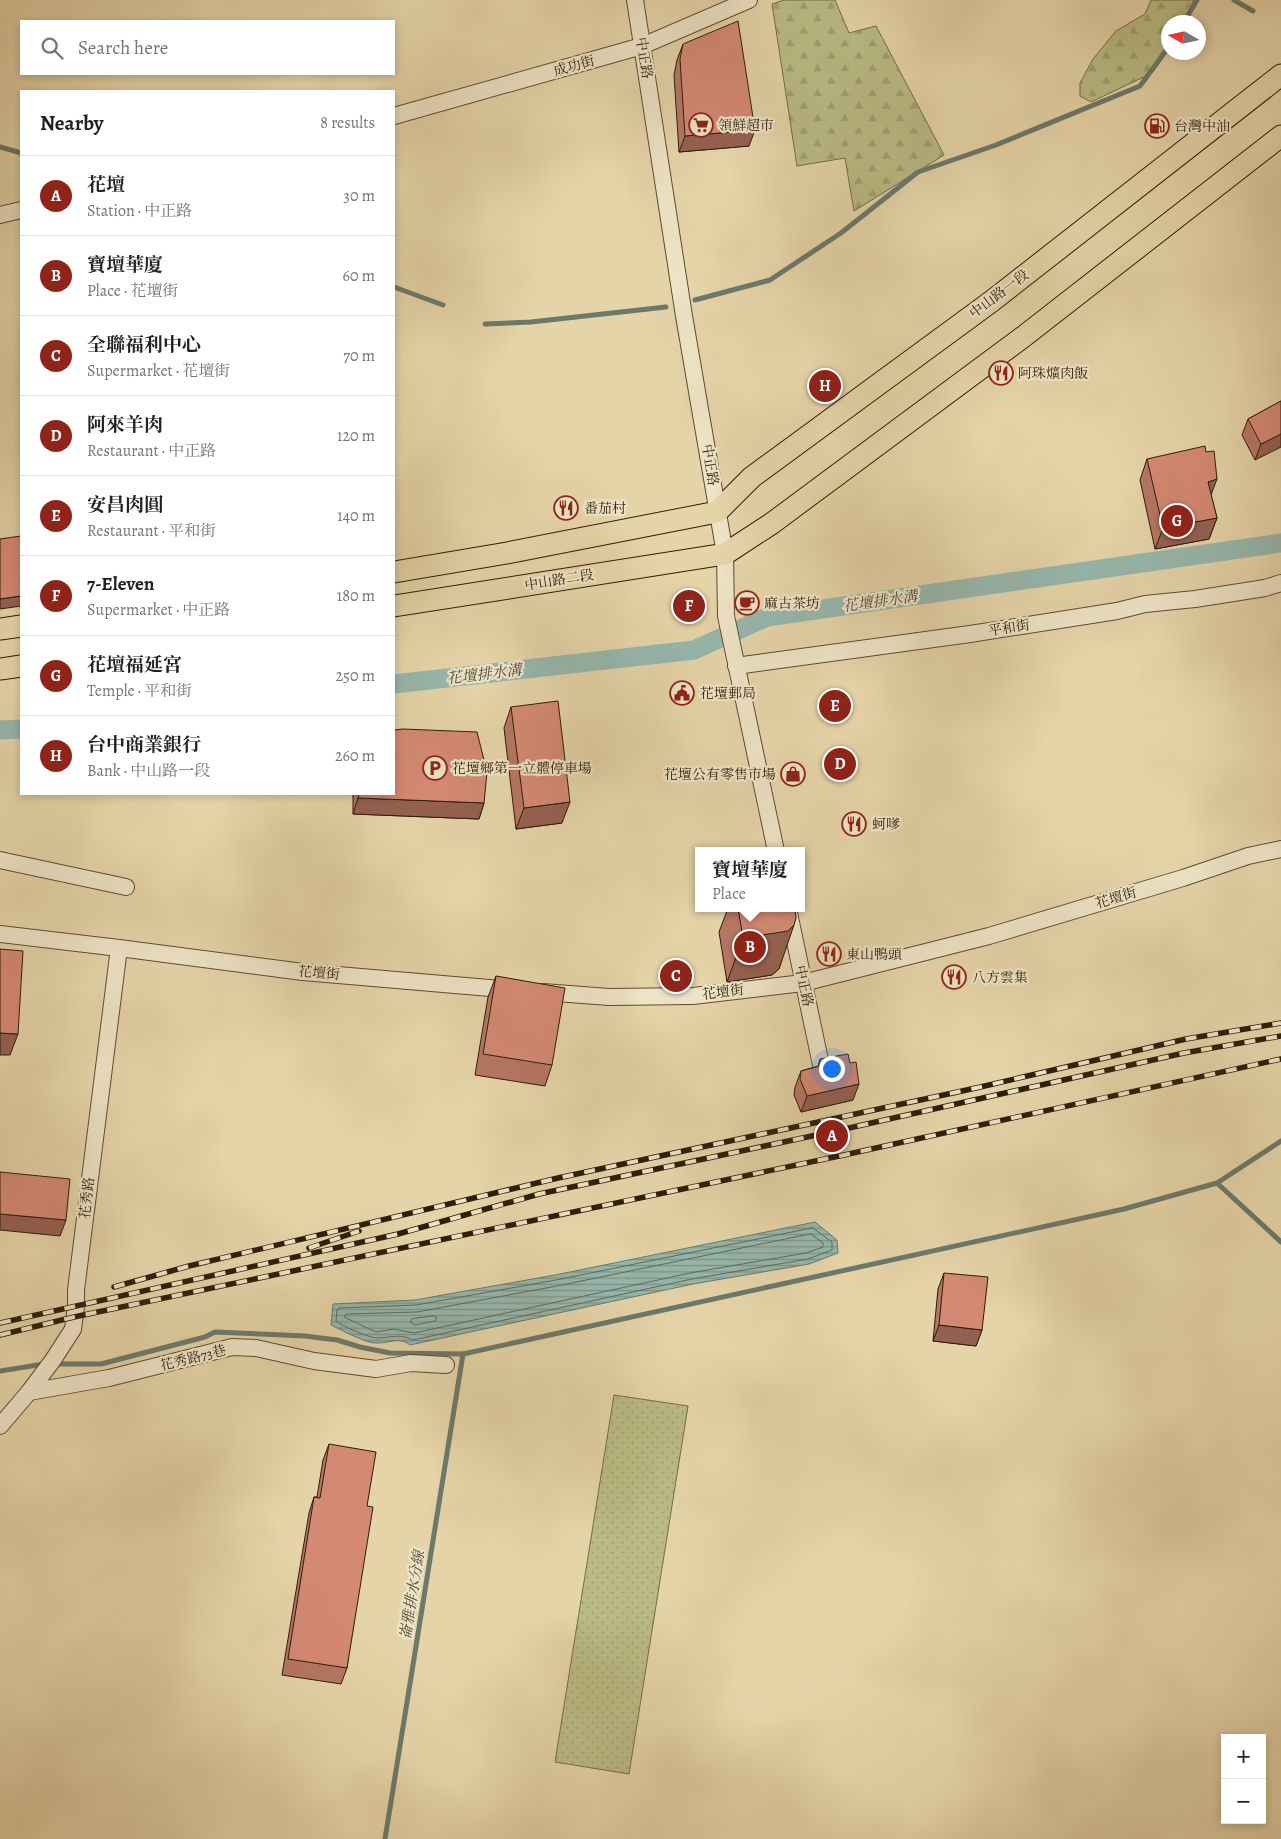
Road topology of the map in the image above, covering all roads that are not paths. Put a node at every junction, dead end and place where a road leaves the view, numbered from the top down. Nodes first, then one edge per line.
1 (635, 0) edge
2 (750, 0) edge
3 (642, 46) junction
4 (1281, 75) edge
5 (395, 116) edge
6 (1281, 136) edge
7 (20, 210) edge
8 (0, 215) edge
9 (717, 512) junction
10 (725, 554) junction
11 (395, 572) edge
12 (1281, 583) edge
13 (395, 606) edge
14 (20, 626) edge
15 (0, 630) edge
16 (20, 666) edge
17 (736, 666) junction
18 (0, 669) edge
19 (775, 847) edge
20 (1281, 849) edge
21 (0, 860) edge
22 (126, 887) dead end
23 (789, 912) edge
24 (0, 934) edge
25 (119, 948) junction
26 (803, 982) junction
27 (821, 1065) edge
28 (446, 1365) dead end
29 (29, 1392) junction
30 (0, 1426) edge

1 - 3 street, 中正路
2 - 3 street, 成功街
3 - 5 street, 成功街
3 - 9 street, 中正路
4 - 9 main road, 中山路一段
6 - 10 main road
7 - 8 street
9 - 10 street, 中正路
9 - 11 main road
10 - 13 main road, 中山路二段
10 - 17 street, 中正路
12 - 17 street, 平和街
14 - 15 main road
16 - 18 main road
17 - 19 street
20 - 26 street, 花壇街
21 - 22 street
23 - 26 street, 中正路
24 - 25 street, 花壇街
25 - 26 street, 花壇街
25 - 29 street, 花秀路
26 - 27 street, 中正路
28 - 29 street, 花秀路73巷
29 - 30 street, 花秀路

